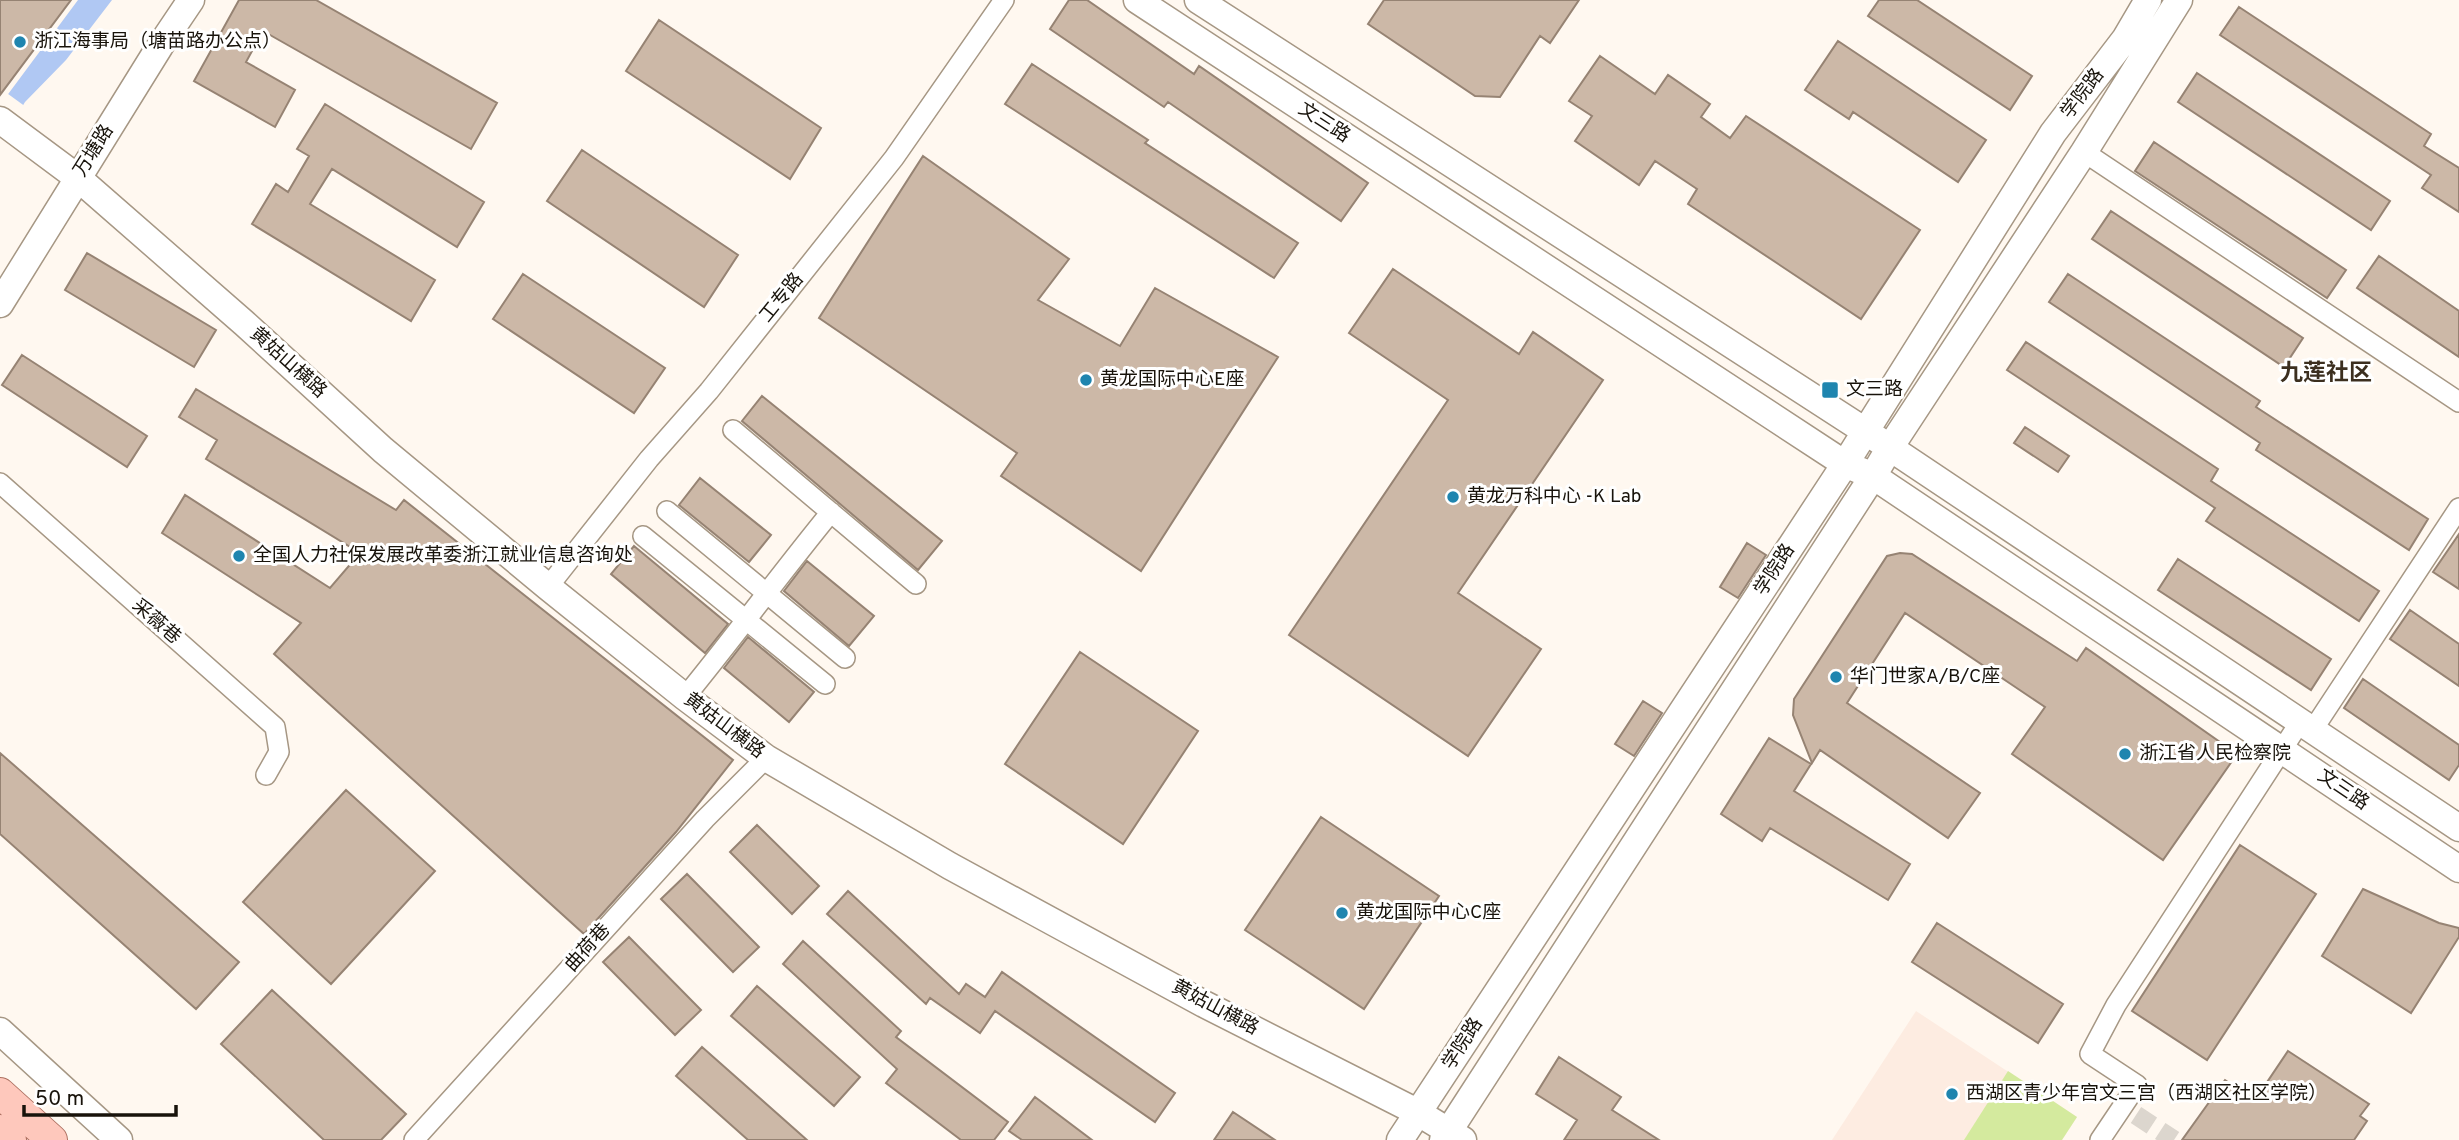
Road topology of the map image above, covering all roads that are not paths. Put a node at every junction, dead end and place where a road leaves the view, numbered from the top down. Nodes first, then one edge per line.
1 (191, 0) edge
2 (1003, 0) edge
3 (1137, 0) edge
4 (1198, 0) edge
5 (2148, 0) edge
6 (2179, 0) edge
7 (9, 127) edge
8 (2084, 152) junction
9 (78, 178) junction
10 (0, 304) edge
11 (2459, 402) edge
12 (733, 430) dead end
13 (1864, 431) junction
14 (1889, 449) junction
15 (1845, 464) junction
16 (1873, 476) junction
17 (0, 483) edge
18 (2459, 508) edge
19 (667, 510) dead end
20 (831, 512) junction
21 (643, 536) dead end
22 (916, 584) dead end
23 (548, 587) junction
24 (766, 592) junction
25 (747, 621) junction
26 (845, 658) dead end
27 (825, 684) dead end
28 (685, 697) junction
29 (2306, 727) junction
30 (2282, 749) junction
31 (766, 758) junction
32 (266, 775) dead end
33 (2459, 828) edge
34 (2459, 869) edge
35 (0, 1031) edge
36 (0, 1093) edge
37 (1417, 1112) junction
38 (0, 1130) edge
39 (1451, 1137) edge
40 (11, 1140) edge
41 (52, 1140) edge
42 (119, 1140) edge
43 (414, 1140) edge
44 (1400, 1140) edge
45 (2100, 1140) edge

1 - 9 main road, 万塘路
2 - 23 street, 工专路
3 - 15 main road, 文三路
4 - 13 main road, 文三路
5 - 13 main road, 学院路
6 - 8 main road, 学院路
7 - 9 main road, 黄姑山横路
8 - 11 street
8 - 14 main road, 学院路
9 - 10 main road, 万塘路
9 - 23 main road, 黄姑山横路
12 - 20 street
13 - 14 main road, 文三路
13 - 15 main road, 学院路
14 - 16 main road, 学院路
14 - 29 main road, 文三路
15 - 16 main road, 文三路
15 - 37 main road, 学院路
16 - 30 main road, 文三路
16 - 39 main road, 学院路
17 - 32 street, 采薇巷
18 - 29 street
19 - 24 street
20 - 22 street
20 - 24 street
21 - 25 street
23 - 28 main road, 黄姑山横路
24 - 25 street
24 - 26 street
25 - 27 street
25 - 28 street
28 - 31 main road, 黄姑山横路
29 - 30 street
29 - 33 main road, 文三路
30 - 34 main road, 文三路
30 - 45 street
31 - 37 main road, 黄姑山横路
31 - 43 street, 曲荷巷
35 - 42 main road
36 - 41 main road
37 - 39 main road, 黄姑山横路
37 - 44 main road, 学院路
38 - 40 main road

